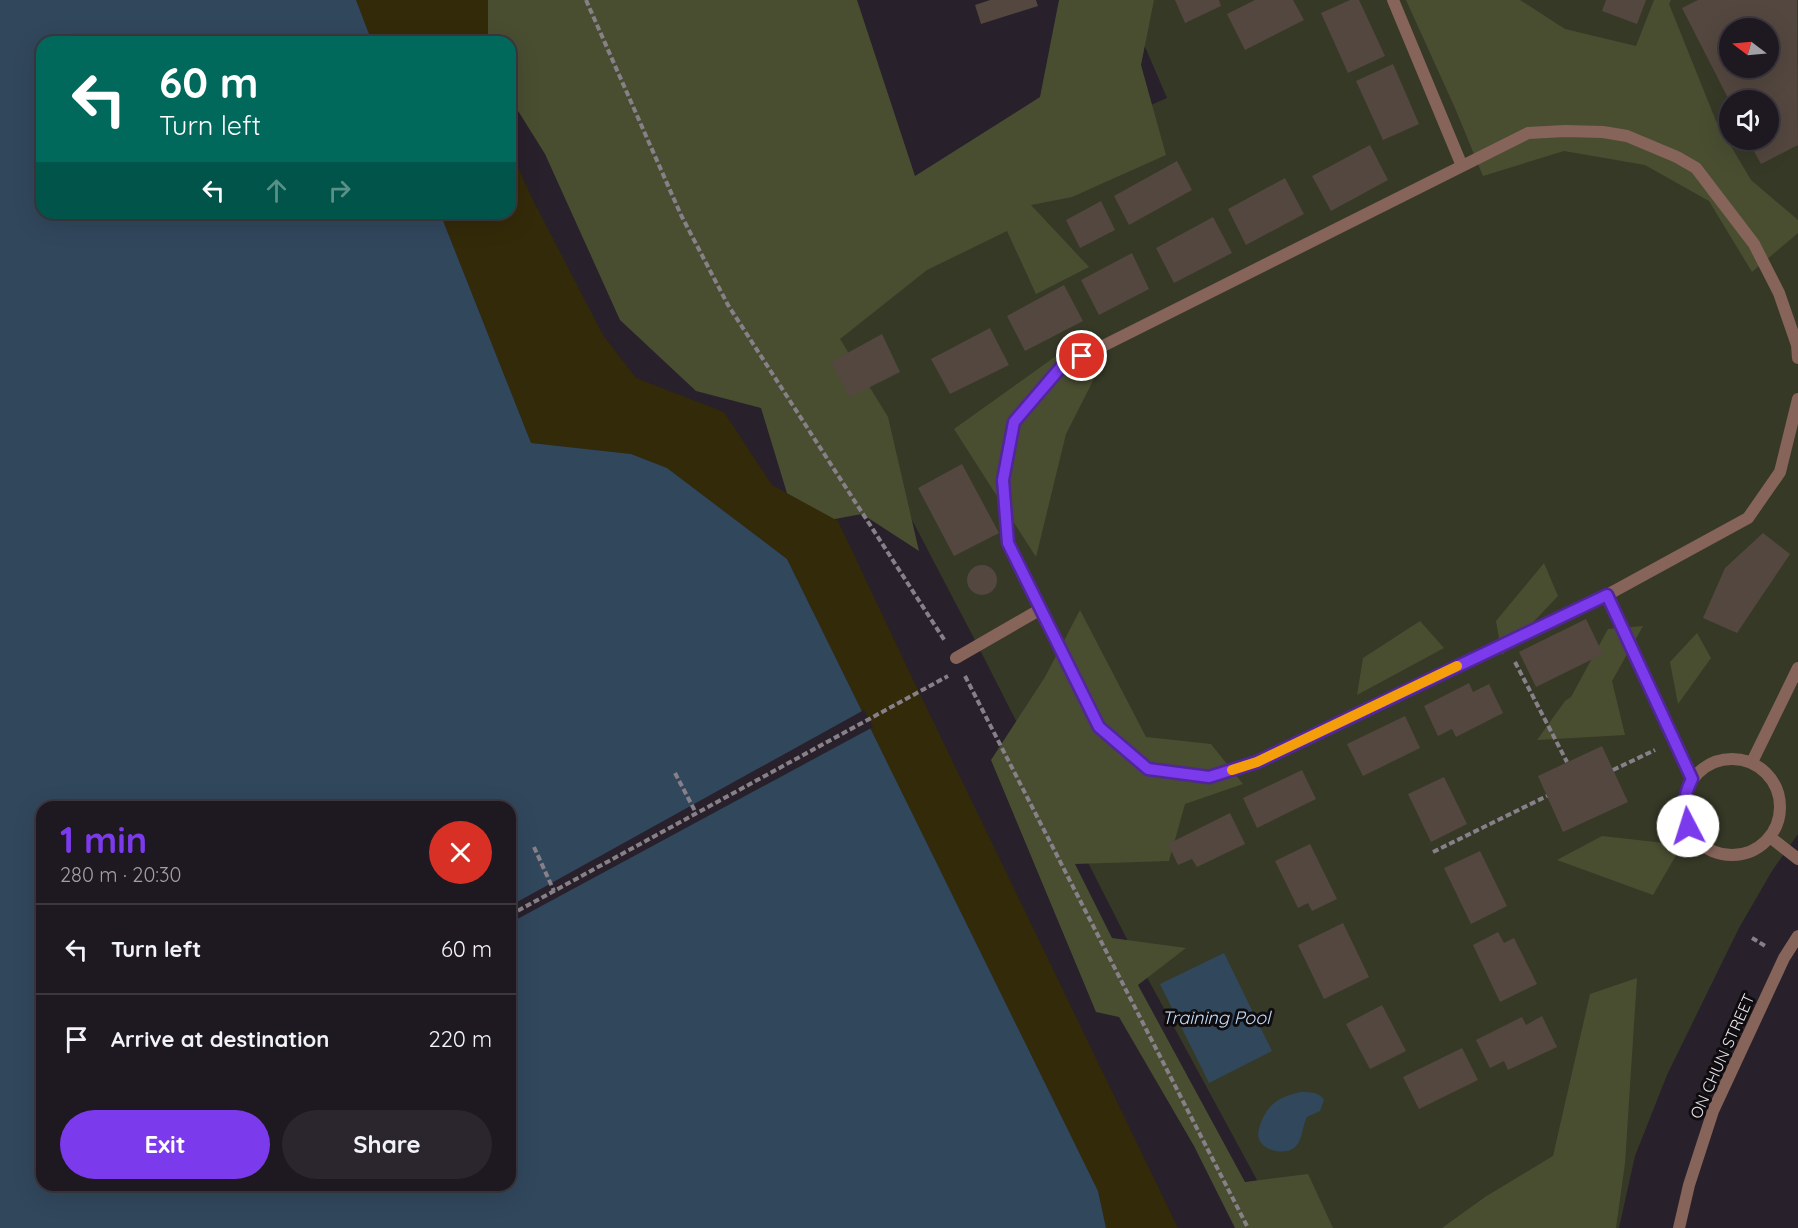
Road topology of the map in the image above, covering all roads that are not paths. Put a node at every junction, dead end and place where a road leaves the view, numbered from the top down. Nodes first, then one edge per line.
1 (1393, 0) edge
2 (1462, 166) junction
3 (1798, 358) edge
4 (1798, 399) edge
5 (1607, 595) junction
6 (1041, 609) junction
7 (956, 658) road end
8 (1798, 668) edge
9 (1752, 762) junction
10 (1692, 779) junction
11 (1770, 837) junction
12 (1798, 859) edge
13 (1798, 936) edge
14 (1679, 1228) edge

1 - 2 street
2 - 3 street
2 - 6 street
4 - 5 street
5 - 6 street
5 - 10 street
6 - 7 street
8 - 9 street
9 - 10 street
9 - 11 street
10 - 11 street
11 - 12 street
13 - 14 street, ON CHUN STREET

